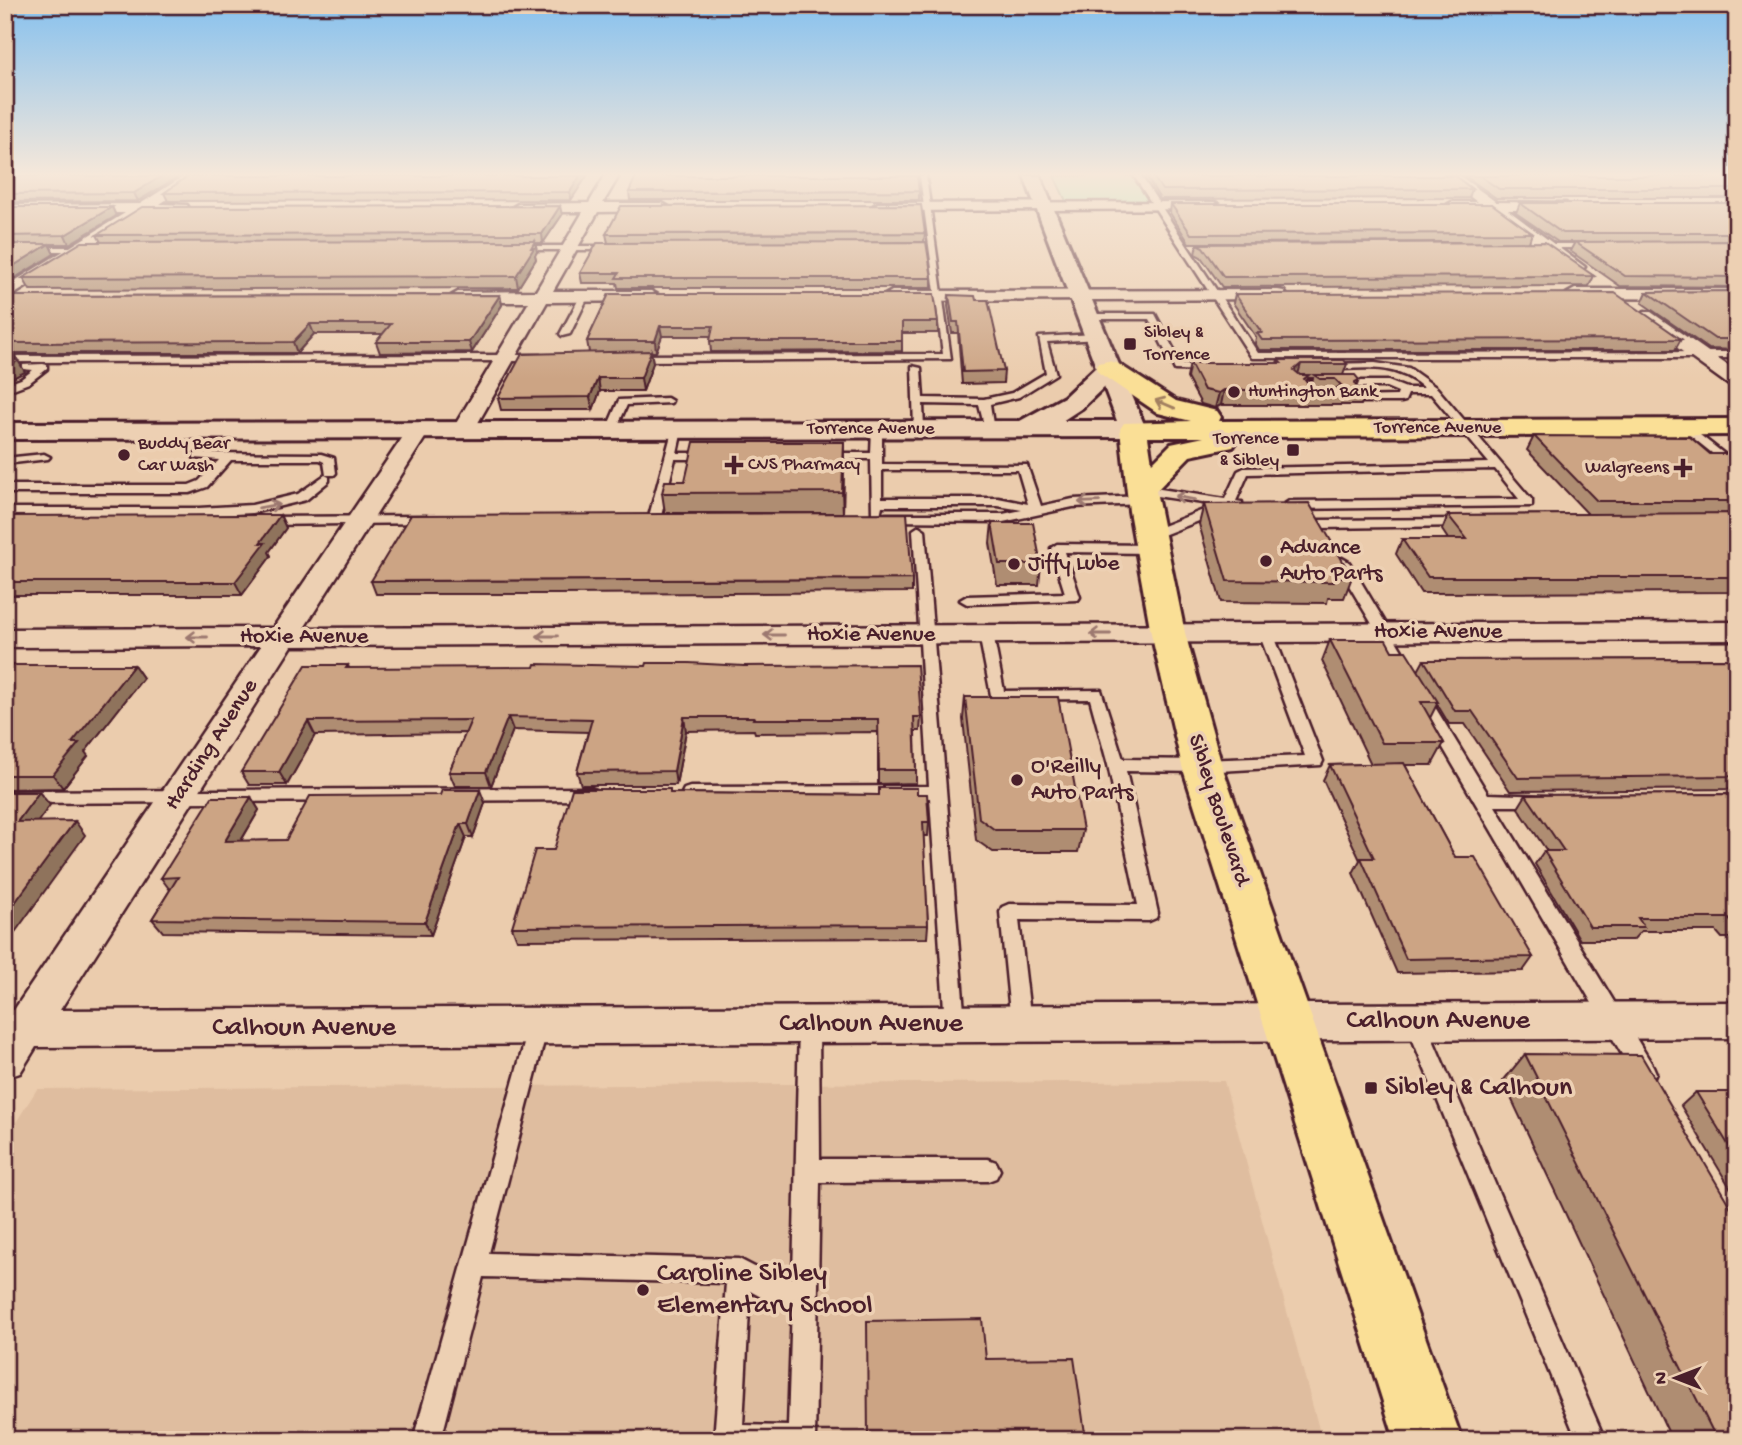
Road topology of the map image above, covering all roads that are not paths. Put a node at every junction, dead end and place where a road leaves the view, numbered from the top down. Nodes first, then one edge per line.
1 (88, 243) edge
2 (573, 243) edge
3 (933, 243) edge
4 (1058, 243) edge
5 (1180, 243) edge
6 (1544, 243) edge
7 (1521, 246) edge
8 (1548, 246) junction
9 (1602, 246) edge
10 (626, 247) edge
11 (919, 247) edge
12 (933, 247) junction
13 (1196, 247) edge
14 (500, 248) edge
15 (570, 248) junction
16 (1183, 248) junction
17 (5, 249) edge
18 (79, 249) junction
19 (97, 249) edge
20 (1615, 294) junction
21 (1737, 294) edge
22 (1214, 295) junction
23 (1297, 295) edge
24 (1560, 295) edge
25 (5, 296) edge
26 (584, 296) junction
27 (666, 296) edge
28 (871, 296) edge
29 (940, 296) junction
30 (1079, 296) junction
31 (446, 297) edge
32 (541, 297) junction
33 (34, 298) edge
34 (1088, 317) junction
35 (565, 334) dead end
36 (1096, 337) junction
37 (1737, 355) edge
38 (1700, 356) junction
39 (505, 358) junction
40 (547, 358) edge
41 (616, 358) edge
42 (5, 359) edge
43 (5, 367) edge
44 (916, 368) dead end
45 (1108, 368) junction
46 (1217, 368) edge
47 (1255, 368) edge
48 (1737, 382) edge
49 (1297, 383) edge
50 (5, 389) edge
51 (1404, 391) junction
52 (1433, 391) junction
53 (1357, 399) edge
54 (667, 401) dead end
55 (918, 401) junction
56 (984, 402) junction
57 (1686, 427) junction
58 (1737, 427) edge
59 (1304, 428) junction
60 (1466, 428) junction
61 (877, 429) junction
62 (919, 429) junction
63 (990, 429) junction
64 (1022, 429) junction
65 (1133, 429) junction
66 (419, 430) junction
67 (463, 430) junction
68 (611, 430) junction
69 (5, 431) edge
70 (674, 443) junction
71 (198, 456) dead end
72 (228, 456) junction
73 (726, 456) edge
74 (808, 456) edge
75 (44, 457) dead end
76 (5, 461) edge
77 (877, 462) junction
78 (1495, 466) junction
79 (1737, 470) edge
80 (5, 489) edge
81 (1142, 495) junction
82 (876, 502) junction
83 (1228, 505) junction
84 (1256, 505) edge
85 (1269, 505) edge
86 (1036, 510) junction
87 (5, 512) edge
88 (862, 518) edge
89 (876, 518) junction
90 (668, 519) edge
91 (440, 520) edge
92 (360, 521) junction
93 (5, 522) edge
94 (1472, 523) edge
95 (919, 530) dead end
96 (1150, 542) junction
97 (967, 600) dead end
98 (1737, 631) edge
99 (1168, 633) junction
100 (1266, 633) junction
101 (1384, 633) junction
102 (986, 634) junction
103 (925, 635) junction
104 (283, 637) junction
105 (5, 638) edge
106 (1116, 765) junction
107 (1202, 766) junction
108 (937, 792) junction
109 (675, 793) edge
110 (606, 794) edge
111 (179, 796) junction
112 (5, 797) edge
113 (1483, 800) junction
114 (1563, 800) edge
115 (1614, 1020) junction
116 (1737, 1020) edge
117 (1415, 1021) junction
118 (1288, 1022) junction
119 (1021, 1023) junction
120 (955, 1024) junction
121 (809, 1025) junction
122 (538, 1026) junction
123 (12, 1039) edge
124 (1655, 1090) edge
125 (988, 1170) dead end
126 (809, 1171) junction
127 (474, 1265) junction
128 (739, 1270) junction
129 (805, 1292) junction
130 (728, 1439) edge
131 (427, 1440) edge
132 (801, 1440) edge
133 (1429, 1440) edge
134 (1591, 1440) edge

1 - 18 street
2 - 15 street
3 - 12 lane
4 - 30 main road, Sibley Boulevard
5 - 16 lane
6 - 8 street
7 - 8 lane
8 - 9 lane
8 - 20 street
10 - 15 lane
11 - 12 lane
12 - 29 lane
13 - 16 lane
14 - 15 lane
15 - 32 street
16 - 22 lane
17 - 18 lane
18 - 19 lane
18 - 25 street
20 - 21 street
20 - 24 street
20 - 38 street
22 - 23 street
22 - 30 street
22 - 38 lane
25 - 33 street
26 - 27 street
26 - 32 street
26 - 35 lane
28 - 29 street
29 - 30 street
29 - 41 lane
30 - 34 main road, Sibley Boulevard
31 - 32 street
32 - 39 street
34 - 36 main road, Sibley Boulevard
34 - 46 lane
36 - 45 main road, Sibley Boulevard
36 - 56 lane
37 - 38 lane
38 - 48 street
39 - 40 lane
39 - 42 lane
39 - 67 street
43 - 50 lane
44 - 55 lane
59 -> 45 main road
45 - 64 main road
45 - 65 main road, Sibley Boulevard
47 - 52 lane
49 - 51 lane
51 - 52 lane
51 - 53 lane
52 - 60 lane
54 - 68 lane
55 - 56 lane
55 - 62 lane
56 - 63 lane
57 - 58 main road, Torrence Avenue
57 - 60 main road, Torrence Avenue
57 - 79 lane
59 - 60 main road, Torrence Avenue
59 - 65 main road, Torrence Avenue
59 - 81 main road
60 - 78 lane
61 - 62 main road, Torrence Avenue
61 - 70 main road, Torrence Avenue
61 - 77 lane
62 - 63 main road, Torrence Avenue
63 - 64 main road, Torrence Avenue
64 - 65 main road, Torrence Avenue
65 - 81 main road, Sibley Boulevard
66 - 67 main road, Torrence Avenue
66 - 69 main road, Torrence Avenue
66 - 92 street, Harding Avenue
67 - 68 main road, Torrence Avenue
68 - 70 main road, Torrence Avenue
70 - 73 lane
70 - 90 lane
71 - 72 lane
72 - 80 lane
87 -> 72 lane
74 - 77 lane
75 - 76 lane
77 - 82 lane
77 - 86 lane
78 - 83 lane
78 - 85 lane
83 -> 81 lane
81 -> 86 lane
81 - 96 main road, Sibley Boulevard
82 - 86 lane
82 - 89 lane
83 - 84 lane
83 - 96 lane
86 - 89 lane
88 - 89 lane
91 - 92 lane
92 - 93 lane
92 - 104 street, Harding Avenue
94 - 101 lane
95 - 103 lane
96 - 97 lane
96 - 99 main road, Sibley Boulevard
98 - 101 street, Hoxie Avenue
99 - 100 street, Hoxie Avenue
99 -> 102 street, Hoxie Avenue
99 - 107 main road, Sibley Boulevard
100 - 101 street, Hoxie Avenue
100 - 107 lane
101 - 113 lane
102 - 103 street, Hoxie Avenue
102 - 106 lane
103 -> 104 street, Hoxie Avenue
103 - 108 lane
104 -> 105 street, Hoxie Avenue
104 - 111 street, Harding Avenue
106 - 107 lane
106 - 119 lane
107 - 118 main road, Sibley Boulevard
108 - 109 lane
108 - 120 lane
110 - 111 lane
111 - 112 lane
111 - 123 street, Harding Avenue
113 - 114 lane
113 - 115 lane
115 - 116 street, Calhoun Avenue
115 - 117 street, Calhoun Avenue
115 - 124 lane
117 - 118 street, Calhoun Avenue
117 - 134 lane
118 - 119 street, Calhoun Avenue
118 - 133 main road, Sibley Boulevard
119 - 120 street, Calhoun Avenue
120 - 121 street, Calhoun Avenue
121 - 122 street, Calhoun Avenue
121 - 126 lane
122 - 123 street, Calhoun Avenue
122 - 127 lane
125 - 126 lane
126 - 129 lane
127 - 128 lane
127 - 131 lane
128 - 129 lane
128 - 130 lane
129 - 132 lane
130 - 132 lane

